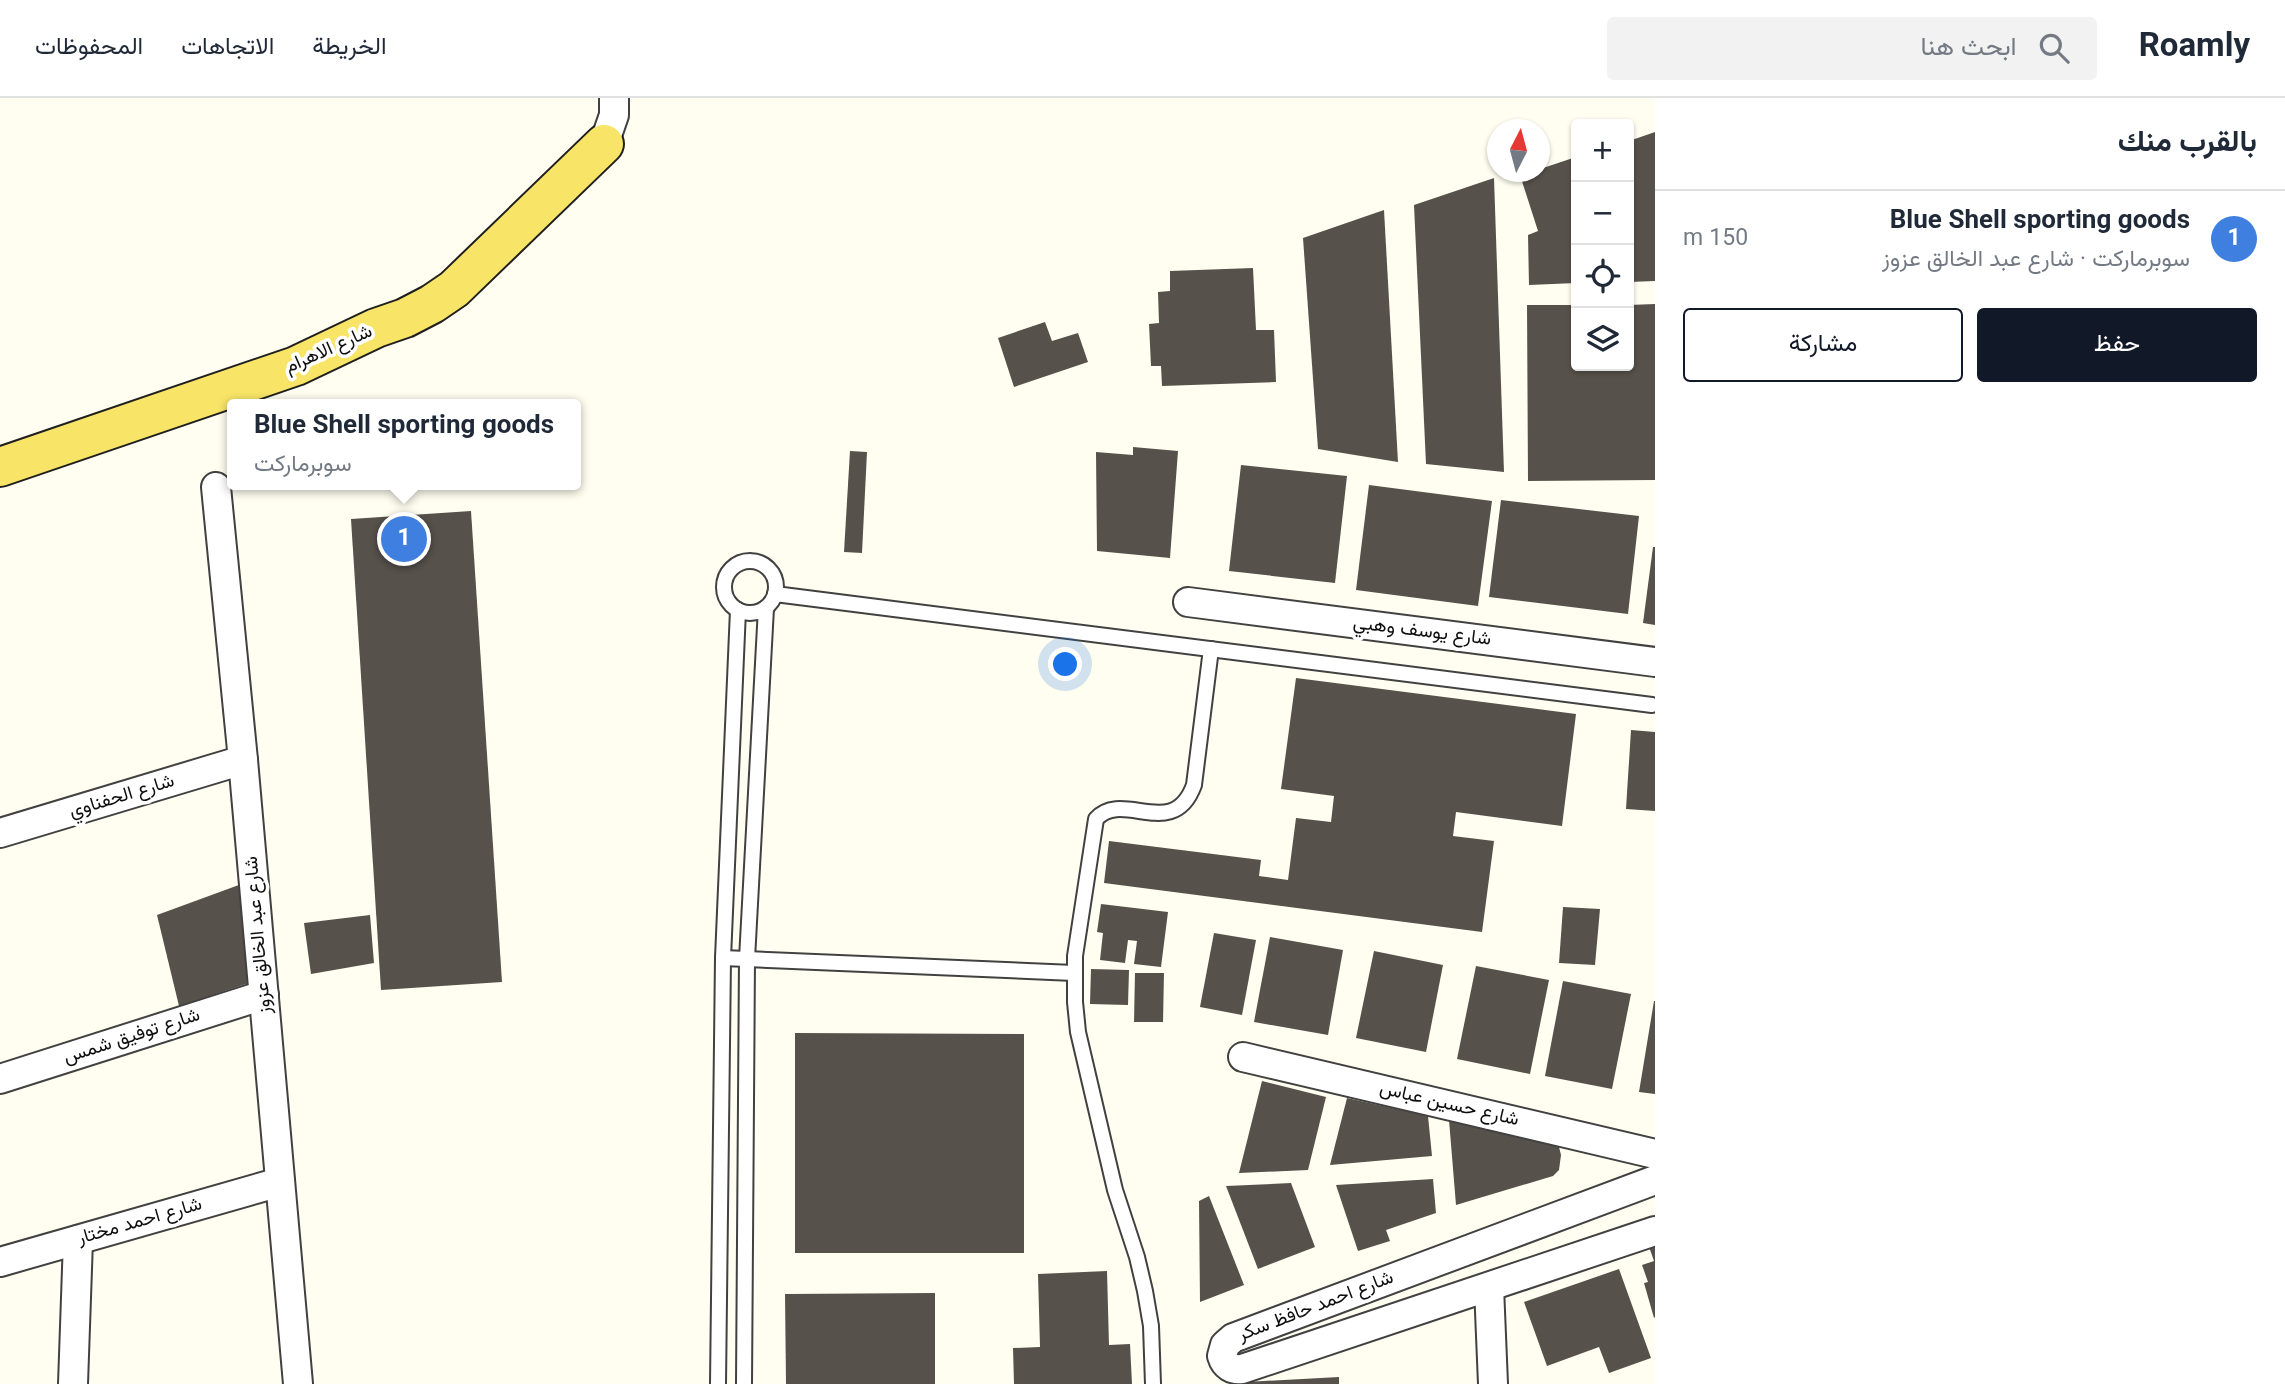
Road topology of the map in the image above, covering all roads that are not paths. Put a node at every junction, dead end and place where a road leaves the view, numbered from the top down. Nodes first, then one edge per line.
1 (614, 98) edge
2 (604, 144) joint
3 (0, 467) edge
4 (216, 487) dead end
5 (775, 594) junction
6 (1188, 602) dead end
7 (766, 608) junction
8 (738, 610) junction
9 (1211, 649) junction
10 (1655, 663) edge
11 (1652, 705) dead end
12 (243, 760) junction
13 (0, 833) edge
14 (723, 958) junction
15 (747, 959) junction
16 (1074, 972) junction
17 (264, 995) junction
18 (1242, 1057) dead end
19 (0, 1079) edge
20 (1655, 1154) edge
21 (1655, 1180) edge
22 (280, 1182) junction
23 (1655, 1231) edge
24 (78, 1240) junction
25 (0, 1262) edge
26 (1489, 1287) junction
27 (73, 1384) edge
28 (298, 1384) edge
29 (718, 1384) edge
30 (744, 1384) edge
31 (1153, 1384) edge
32 (1493, 1384) edge

1 - 2 street
2 - 3 main road, شارع الاهرام
4 - 12 street, شارع عبد الخالق عزوز
5 - 7 lane
5 - 8 lane
5 - 9 lane
6 - 10 street, شارع يوسف وهبي
7 - 8 lane
7 - 15 lane
8 - 14 lane
9 - 11 lane
9 - 16 lane
12 - 13 street, شارع الحفناوي
12 - 17 street, شارع عبد الخالق عزوز
14 - 15 lane
14 - 29 lane
15 - 16 lane
15 - 30 lane
16 - 31 lane
17 - 19 street, شارع توفيق شمس
17 - 22 street, شارع عبد الخالق عزوز
18 - 20 street, شارع حسين عباس
21 - 26 street, شارع احمد حافظ سكر
22 - 24 street, شارع احمد مختار
22 - 28 street, شارع عبد الخالق عزوز
23 - 26 street, شارع احمد حافظ سكر
24 - 25 street, شارع احمد مختار
24 - 27 street
26 - 32 street

